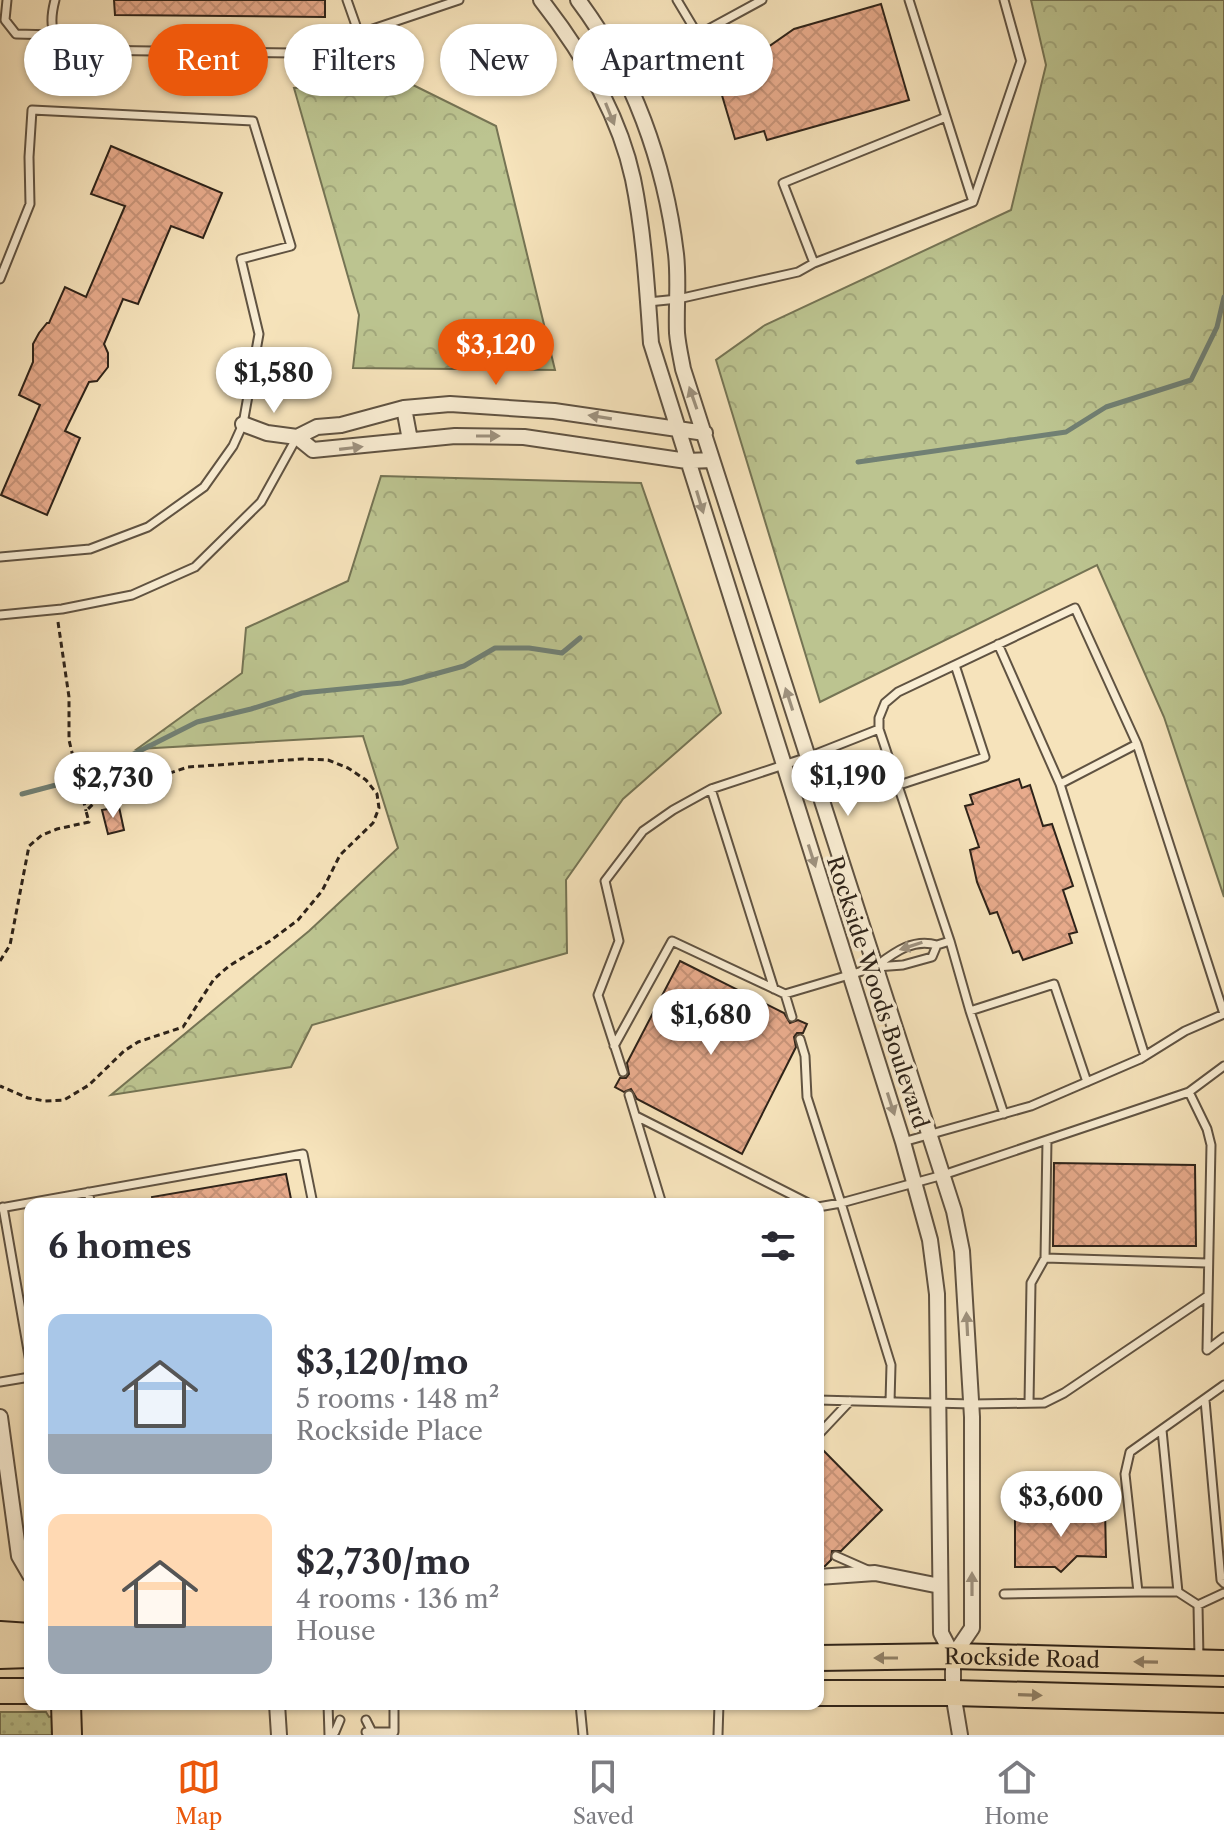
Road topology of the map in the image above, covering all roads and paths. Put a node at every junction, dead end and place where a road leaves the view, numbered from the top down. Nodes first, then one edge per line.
1 (7, 0) edge
2 (55, 0) edge
3 (347, 0) edge
4 (459, 0) edge
5 (541, 0) edge
6 (578, 0) edge
7 (677, 0) edge
8 (762, 0) edge
9 (909, 0) edge
10 (1004, 0) edge
11 (51, 24) edge
12 (355, 24) edge
13 (388, 24) edge
14 (595, 24) edge
15 (691, 24) edge
16 (718, 24) edge
17 (24, 34) edge
18 (573, 44) edge
19 (132, 51) edge
20 (284, 53) edge
21 (602, 96) edge
22 (634, 96) edge
23 (946, 117) junction
24 (973, 202) junction
25 (814, 263) junction
26 (0, 279) edge
27 (678, 299) junction
28 (648, 302) junction
29 (404, 408) junction
30 (243, 424) junction
31 (677, 430) junction
32 (705, 433) junction
33 (297, 437) junction
34 (410, 440) junction
35 (712, 460) junction
36 (687, 461) junction
37 (0, 557) edge
38 (56, 610) junction
39 (0, 615) edge
40 (998, 644) junction
41 (955, 665) junction
42 (879, 729) junction
43 (1137, 744) junction
44 (808, 757) junction
45 (783, 765) junction
46 (1060, 784) junction
47 (896, 786) junction
48 (711, 789) junction
49 (86, 811) junction
50 (950, 941) junction
51 (937, 945) junction
52 (0, 961) edge
53 (876, 967) junction
54 (849, 974) junction
55 (774, 989) junction
56 (785, 994) junction
57 (970, 1011) junction
58 (1224, 1014) edge
59 (792, 1017) dead end
60 (800, 1039) dead end
61 (614, 1046) junction
62 (1145, 1056) junction
63 (1224, 1066) edge
64 (623, 1072) dead end
65 (1087, 1082) junction
66 (0, 1086) edge
67 (1189, 1092) junction
68 (629, 1095) dead end
69 (1004, 1114) junction
70 (636, 1116) junction
71 (930, 1135) junction
72 (1047, 1140) junction
73 (903, 1142) junction
74 (943, 1175) junction
75 (914, 1183) junction
76 (88, 1192) junction
77 (56, 1198) edge
78 (90, 1198) edge
79 (312, 1198) edge
80 (660, 1198) edge
81 (798, 1198) edge
82 (841, 1203) junction
83 (24, 1204) edge
84 (824, 1206) edge
85 (2, 1208) edge
86 (1045, 1258) junction
87 (1207, 1263) junction
88 (1206, 1297) junction
89 (24, 1329) edge
90 (1224, 1337) edge
91 (24, 1378) edge
92 (0, 1382) edge
93 (1224, 1385) edge
94 (824, 1400) edge
95 (1205, 1400) junction
96 (850, 1401) junction
97 (890, 1402) junction
98 (938, 1403) junction
99 (1029, 1403) junction
100 (972, 1404) junction
101 (0, 1417) edge
102 (824, 1429) edge
103 (1162, 1430) junction
104 (4, 1475) edge
105 (836, 1556) dead end
106 (24, 1565) edge
107 (875, 1573) junction
108 (824, 1577) edge
109 (1224, 1583) edge
110 (940, 1586) junction
111 (1138, 1592) junction
112 (1178, 1592) junction
113 (1224, 1593) edge
114 (1004, 1594) dead end
115 (1198, 1605) junction
116 (0, 1636) edge
117 (23, 1652) edge
118 (953, 1656) junction
119 (824, 1658) edge
120 (1199, 1663) junction
121 (1224, 1663) edge
122 (0, 1691) edge
123 (24, 1691) edge
124 (824, 1693) edge
125 (953, 1693) junction
126 (1224, 1700) edge
127 (66, 1710) edge
128 (277, 1710) edge
129 (329, 1710) edge
130 (394, 1710) edge
131 (581, 1710) edge
132 (719, 1710) edge
133 (340, 1720) dead end
134 (366, 1720) dead end
135 (334, 1733) edge
136 (370, 1733) edge
137 (394, 1734) edge
138 (67, 1735) edge
139 (279, 1735) edge
140 (583, 1735) edge
141 (718, 1735) edge
142 (960, 1735) edge

1 - 17 lane
2 - 11 lane
3 - 12 lane
4 - 13 lane
5 - 18 street, Rockside Woods Boulevard
6 - 14 street, Rockside Woods Boulevard
7 - 15 lane
8 - 16 lane
9 - 23 lane
10 - 24 lane
19 - 20 lane
21 -> 28 street, Rockside Woods Boulevard
22 - 27 street, Rockside Woods Boulevard
23 - 24 lane
23 - 25 lane
24 - 25 lane
25 - 27 lane
26 - 30 lane
27 - 28 lane
32 -> 27 street, Rockside Woods Boulevard
28 - 31 street, Rockside Woods Boulevard
31 -> 29 street
29 - 33 street
29 - 34 street
30 - 33 street
30 - 37 lane
31 - 32 street
31 - 36 street, Rockside Woods Boulevard
32 - 35 street, Rockside Woods Boulevard
33 -> 34 street
33 - 38 lane
34 -> 36 street
35 - 36 street
44 -> 35 street, Rockside Woods Boulevard
36 -> 45 street, Rockside Woods Boulevard
38 - 39 lane
38 - 49 path
40 - 41 lane
40 - 43 lane
40 - 46 lane
41 - 42 lane
41 - 47 lane
42 - 44 lane
42 - 47 lane
43 - 46 lane
43 - 58 lane
44 - 45 lane
44 - 53 street, Rockside Woods Boulevard
45 - 48 lane
45 -> 54 street, Rockside Woods Boulevard
46 - 62 lane
47 - 50 lane
48 - 55 lane
48 - 61 lane
49 - 52 path
49 - 66 path
50 - 51 lane
50 - 57 lane
51 -> 53 lane
51 - 53 lane
53 - 54 lane
53 - 71 street, Rockside Woods Boulevard
54 - 56 lane
54 -> 73 street, Rockside Woods Boulevard
55 - 56 lane
55 - 61 lane
56 - 59 lane
57 - 65 lane
57 - 69 lane
58 - 62 lane
60 - 82 lane
61 - 64 lane
62 - 65 lane
63 - 67 lane
65 - 69 lane
67 - 72 lane
67 - 87 lane
68 - 70 lane
69 - 71 lane
70 - 80 lane
70 - 81 lane
71 - 73 lane
71 - 74 street, Rockside Woods Boulevard
72 - 74 lane
72 - 86 lane
73 - 75 street, Rockside Woods Boulevard
74 - 75 lane
100 -> 74 street, Rockside Woods Boulevard
75 - 82 lane
75 - 98 street, Rockside Woods Boulevard
76 - 77 lane
76 - 78 lane
76 - 79 lane
82 - 84 lane
82 - 97 lane
83 - 85 lane
85 - 89 lane
86 - 87 lane
86 - 99 lane
87 - 88 lane
88 - 90 lane
88 - 99 lane
91 - 92 lane
93 - 95 lane
94 - 96 lane
95 - 103 lane
95 - 109 lane
96 - 97 lane
96 - 102 lane
97 - 98 lane
98 - 100 lane
98 - 110 street, Rockside Woods Boulevard
99 - 100 lane
118 -> 100 street, Rockside Woods Boulevard
101 - 104 street
103 - 111 lane
103 - 112 lane
104 - 106 street
105 - 107 lane
107 - 108 street
107 - 110 street
110 - 118 street, Rockside Woods Boulevard
111 - 112 lane
111 - 114 lane
112 - 115 lane
113 - 115 lane
115 - 120 lane
116 - 117 highway
118 -> 119 main road, Rockside Road
120 -> 118 main road, Rockside Road
118 - 125 street, Rockside Woods Boulevard
120 - 121 main road, Rockside Road
122 - 123 main road
124 - 125 main road, Rockside Road
125 -> 126 main road, Rockside Road
125 - 142 street, Rockside Woods Boulevard
127 - 138 highway
128 - 139 street
129 - 135 lane
130 - 137 lane
131 - 140 lane
132 - 141 lane
133 - 135 lane
134 - 136 lane
136 - 137 lane

